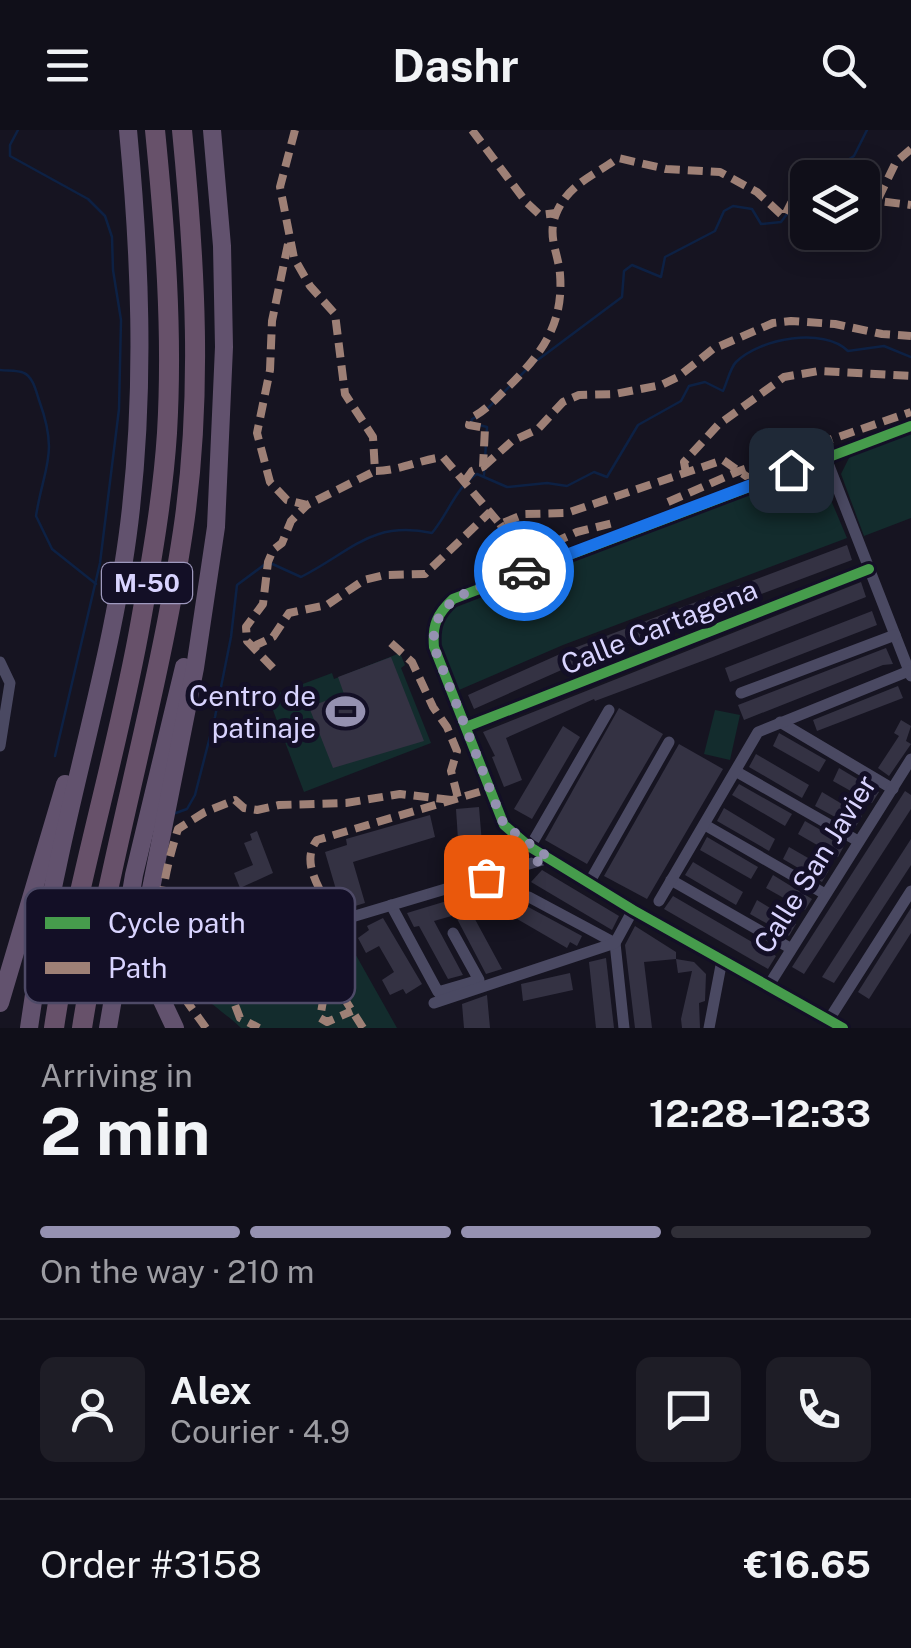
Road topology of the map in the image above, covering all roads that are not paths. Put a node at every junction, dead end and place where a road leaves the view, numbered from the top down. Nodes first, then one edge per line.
1 (128, 130) edge
2 (156, 130) edge
3 (182, 130) edge
4 (212, 130) edge
5 (911, 426) edge
6 (222, 435) junction
7 (826, 458) junction
8 (128, 531) junction
9 (868, 568) junction
10 (895, 636) junction
11 (0, 662) edge
12 (910, 674) edge
13 (741, 693) dead end
14 (609, 710) dead end
15 (780, 722) junction
16 (466, 727) junction
17 (670, 742) dead end
18 (0, 746) edge
19 (909, 765) edge
20 (736, 772) junction
21 (893, 789) junction
22 (705, 825) junction
23 (858, 841) junction
24 (530, 847) junction
25 (549, 858) junction
26 (671, 880) junction
27 (589, 883) junction
28 (34, 888) edge
29 (54, 888) edge
30 (80, 888) edge
31 (108, 888) edge
32 (132, 888) edge
33 (151, 888) edge
34 (911, 891) edge
35 (825, 894) junction
36 (529, 897) dead end
37 (659, 901) dead end
38 (391, 905) junction
39 (633, 910) junction
40 (355, 916) edge
41 (25, 920) edge
42 (453, 933) dead end
43 (615, 943) junction
44 (790, 948) junction
45 (722, 960) junction
46 (769, 985) junction
47 (0, 1003) edge
48 (33, 1003) edge
49 (59, 1003) edge
50 (86, 1003) edge
51 (112, 1003) edge
52 (163, 1003) edge
53 (434, 1004) dead end
54 (828, 1020) junction
55 (29, 1028) edge
56 (54, 1028) edge
57 (82, 1028) edge
58 (108, 1028) edge
59 (175, 1028) edge
60 (624, 1028) edge
61 (708, 1028) edge
62 (844, 1028) edge

1 - 8 highway
2 - 30 highway, M-50
3 - 31 highway, M-50
4 - 6 highway
5 - 7 street
6 - 32 highway
6 - 33 highway
7 - 9 street
7 - 16 street
8 - 28 highway
8 - 29 highway
9 - 10 street
9 - 16 street, Calle Cartagena
10 - 12 street
10 - 13 street
11 - 18 street
12 - 15 street
14 - 24 street
15 - 20 street
15 - 21 street
16 - 24 street
17 - 27 street
19 - 21 street, Calle San Javier
20 - 22 street
20 - 23 street
21 - 23 street, Calle San Javier
22 - 26 street
22 - 35 street
23 - 35 street, Calle San Javier
24 - 25 street
25 - 27 street
25 - 38 street
26 - 37 street
26 - 44 street
27 - 39 street
34 - 54 street
35 - 44 street, Calle San Javier
36 - 43 street
38 - 40 street
38 - 42 street
39 - 43 street
39 - 45 street
41 - 47 highway
43 - 53 street
43 - 60 street
44 - 46 street, Calle San Javier
45 - 46 street
45 - 61 street
46 - 54 street
48 - 55 highway
49 - 56 highway, M-50
50 - 57 highway, M-50
51 - 58 highway
52 - 59 highway
54 - 62 street

